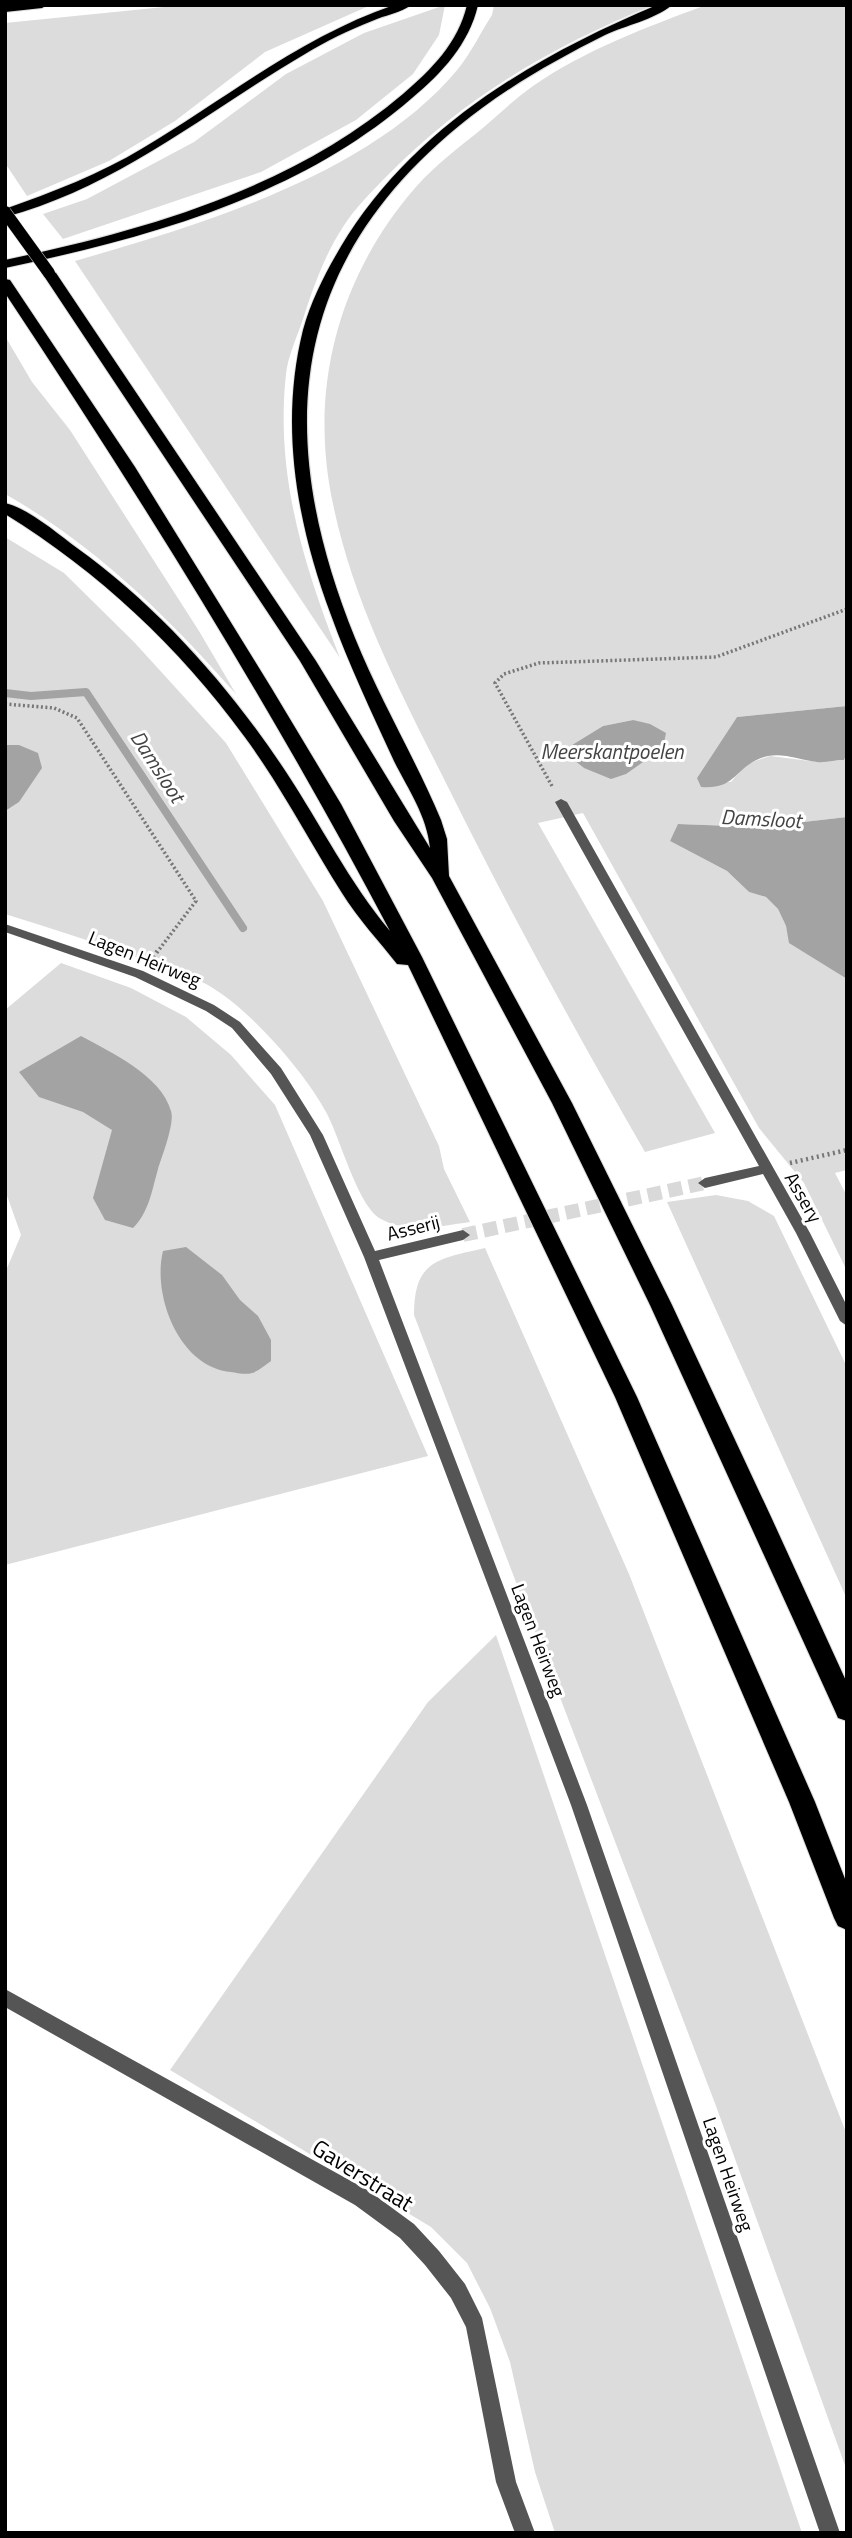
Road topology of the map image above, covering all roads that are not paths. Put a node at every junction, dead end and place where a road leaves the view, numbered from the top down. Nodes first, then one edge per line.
1 (42, 5) edge
2 (406, 5) edge
3 (667, 5) edge
4 (472, 8) edge
5 (5, 9) edge
6 (5, 212) edge
7 (5, 264) edge
8 (6, 284) edge
9 (5, 507) edge
10 (561, 802) road end
11 (441, 878) junction
12 (5, 928) edge
13 (430, 991) junction
14 (765, 1169) junction
15 (705, 1183) tunnel mouth
16 (463, 1235) tunnel mouth
17 (371, 1257) junction
18 (847, 1321) edge
19 (847, 1711) edge
20 (847, 1917) edge
21 (5, 1997) edge
22 (525, 2533) edge
23 (830, 2533) edge

1 - 5 highway
2 - 6 highway
3 - 11 highway
4 - 7 highway
6 - 11 highway, bridge
8 - 13 highway
9 - 13 highway
10 - 14 street, Assery
11 - 19 highway
12 - 17 street, Lagen Heirweg
13 - 20 highway
14 - 15 street
14 - 18 street, Assery
16 - 17 street, Asserij
17 - 23 street, Lagen Heirweg
21 - 22 street, Gaverstraat

